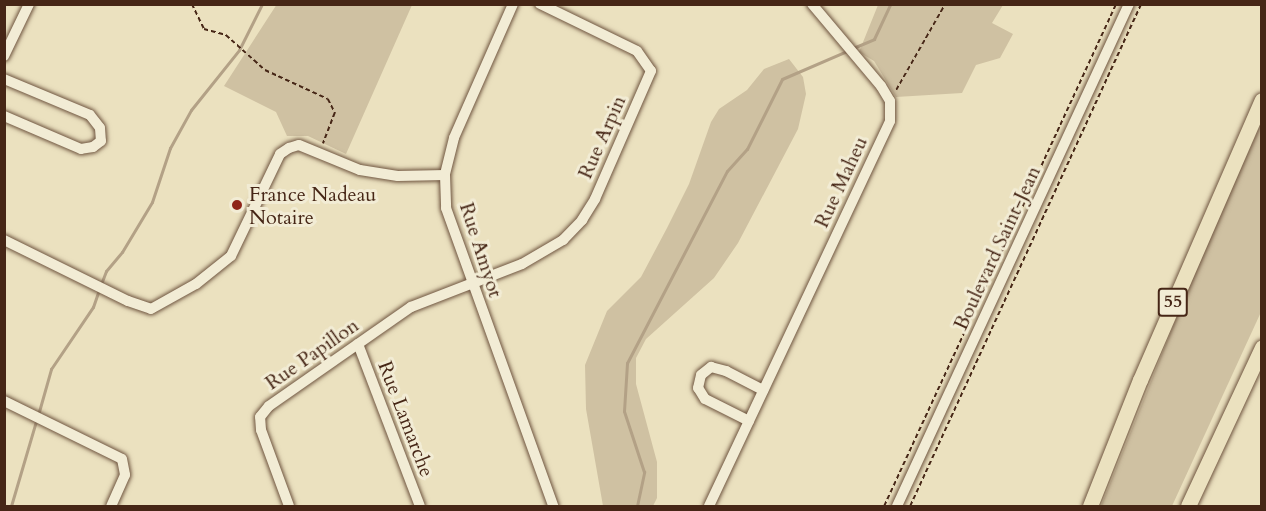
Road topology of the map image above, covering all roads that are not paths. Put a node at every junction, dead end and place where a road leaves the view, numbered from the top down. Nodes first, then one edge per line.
1 (29, 4) edge
2 (513, 4) edge
3 (540, 4) edge
4 (812, 4) edge
5 (1129, 4) edge
6 (4, 56) edge
7 (4, 79) edge
8 (1262, 100) edge
9 (4, 116) edge
10 (445, 174) junction
11 (4, 240) edge
12 (472, 285) junction
13 (358, 344) junction
14 (1262, 347) edge
15 (763, 390) junction
16 (4, 401) edge
17 (749, 421) junction
18 (111, 507) edge
19 (289, 507) edge
20 (420, 507) edge
21 (553, 507) edge
22 (709, 507) edge
23 (897, 507) edge
24 (1090, 507) edge
25 (1188, 507) edge

1 - 6 street
2 - 10 street, Rue Amyot
3 - 12 street, Rue Arpin
4 - 15 street, Rue Maheu
5 - 23 street, Boulevard Saint-Jean
7 - 9 street
8 - 24 highway, 55
10 - 11 street
10 - 12 street, Rue Amyot
12 - 13 street, Rue Papillon
12 - 21 street, Rue Amyot
13 - 19 street, Rue Papillon
13 - 20 street, Rue Lamarche
14 - 25 highway
15 - 17 street, Rue Maheu
15 - 17 street
16 - 18 street
17 - 22 street, Rue Maheu

